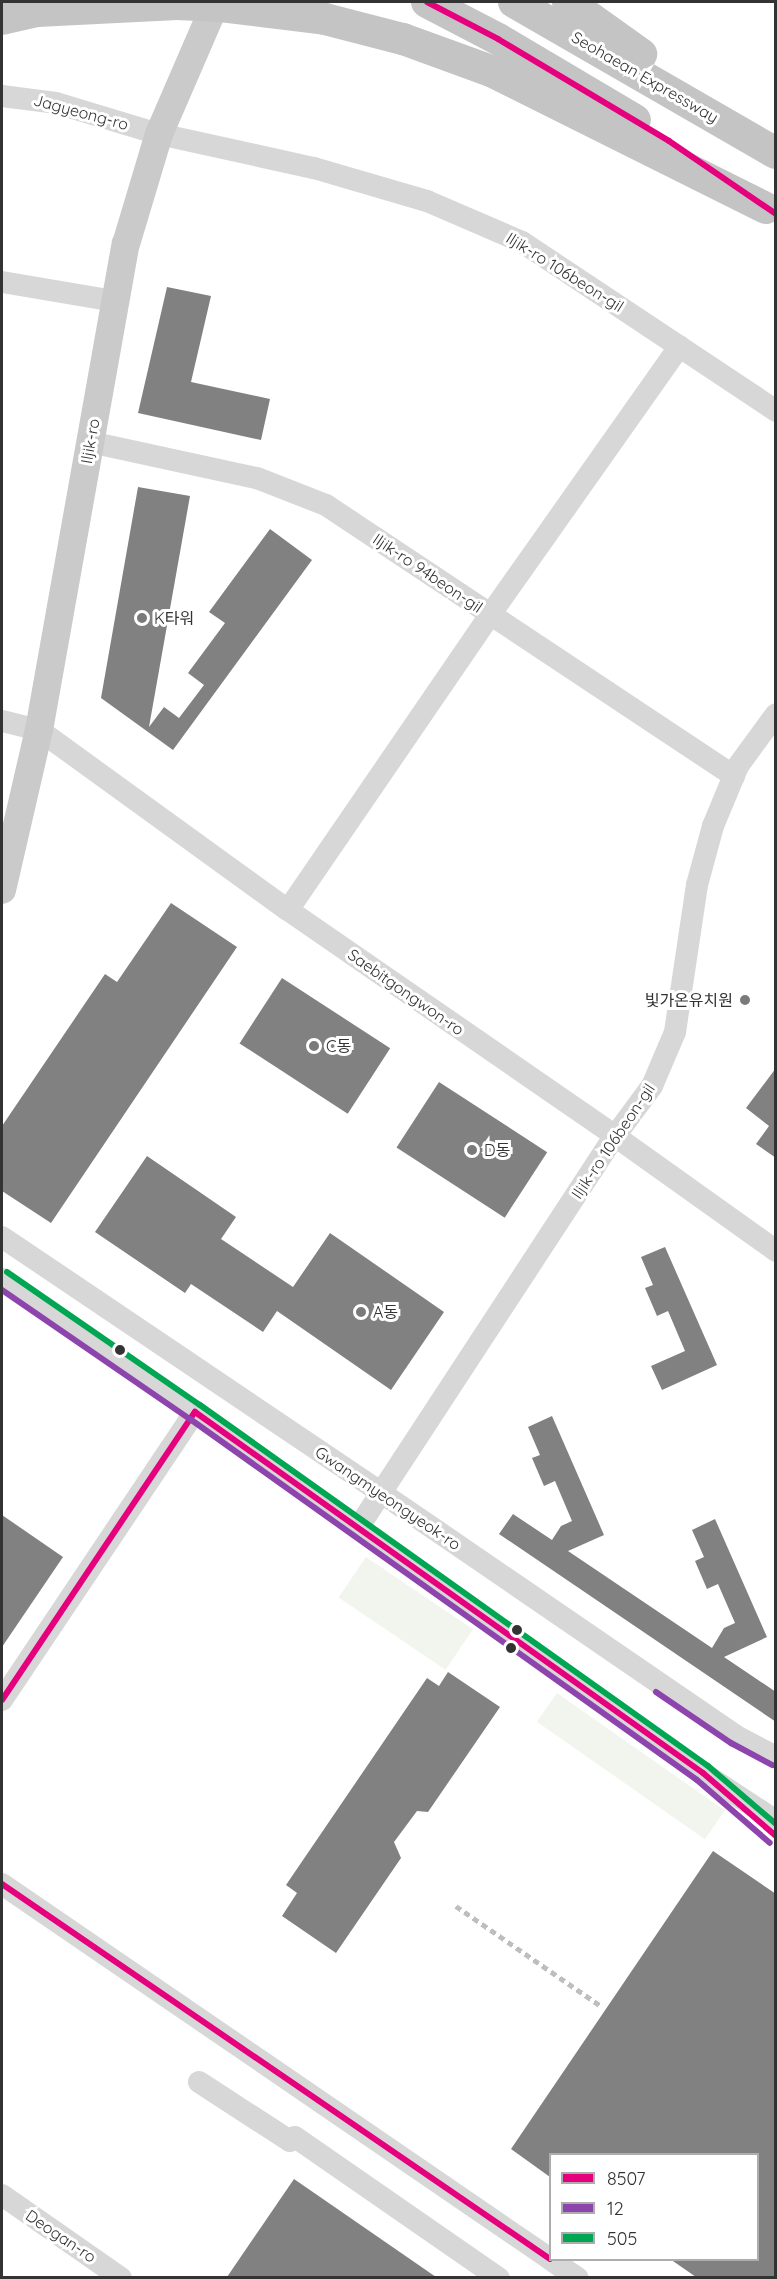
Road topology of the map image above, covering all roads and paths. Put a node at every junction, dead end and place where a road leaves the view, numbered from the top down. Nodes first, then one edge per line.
1 (216, 2) edge
2 (427, 2) edge
3 (514, 2) edge
4 (568, 2) edge
5 (2, 17) edge
6 (2, 96) edge
7 (159, 134) junction
8 (776, 152) edge
9 (771, 211) edge
10 (2, 282) edge
11 (114, 301) junction
12 (680, 346) junction
13 (776, 411) edge
14 (90, 442) junction
15 (490, 615) junction
16 (776, 714) edge
17 (2, 721) edge
18 (39, 730) junction
19 (734, 776) junction
20 (2, 890) edge
21 (288, 910) junction
22 (615, 1136) junction
23 (2, 1237) edge
24 (776, 1251) edge
25 (2, 1279) edge
26 (195, 1412) junction
27 (383, 1494) junction
28 (358, 1528) junction
29 (2, 1700) edge
30 (776, 1757) edge
31 (776, 1821) edge
32 (2, 1884) edge
33 (199, 2082) dead end
34 (2, 2195) edge
35 (549, 2258) edge
36 (554, 2261) edge
37 (122, 2277) edge
38 (499, 2277) edge
39 (578, 2277) edge

1 - 7 main road, Iljik-ro
2 - 9 highway
3 - 8 highway, Seohaean Expressway
4 - 8 highway
5 - 9 highway
6 - 7 street, Jagyeong-ro
7 - 11 main road, Iljik-ro
7 - 12 street, Iljik-ro 106beon-gil
10 - 11 street
11 - 14 main road, Iljik-ro
12 - 13 street, Iljik-ro 106beon-gil
12 - 15 street
14 - 15 street, Iljik-ro 94beon-gil
14 - 18 main road, Iljik-ro
15 - 19 street, Iljik-ro 94beon-gil
15 - 21 street
16 - 19 street, Iljik-ro 106beon-gil
17 - 18 street
18 - 20 main road, Iljik-ro
18 - 21 street, Saebitgongwon-ro
19 - 22 street, Iljik-ro 106beon-gil
21 - 22 street, Saebitgongwon-ro
22 - 24 street, Saebitgongwon-ro
22 - 27 street, Iljik-ro 106beon-gil
23 - 27 street, Gwangmyeongyeok-ro
25 - 26 street
26 - 28 street
26 - 29 street
27 - 28 street, Iljik-ro 106beon-gil
27 - 30 street, Gwangmyeongyeok-ro
28 - 31 street
32 - 35 street
33 - 38 street
34 - 37 street, Deogan-ro
36 - 39 street

